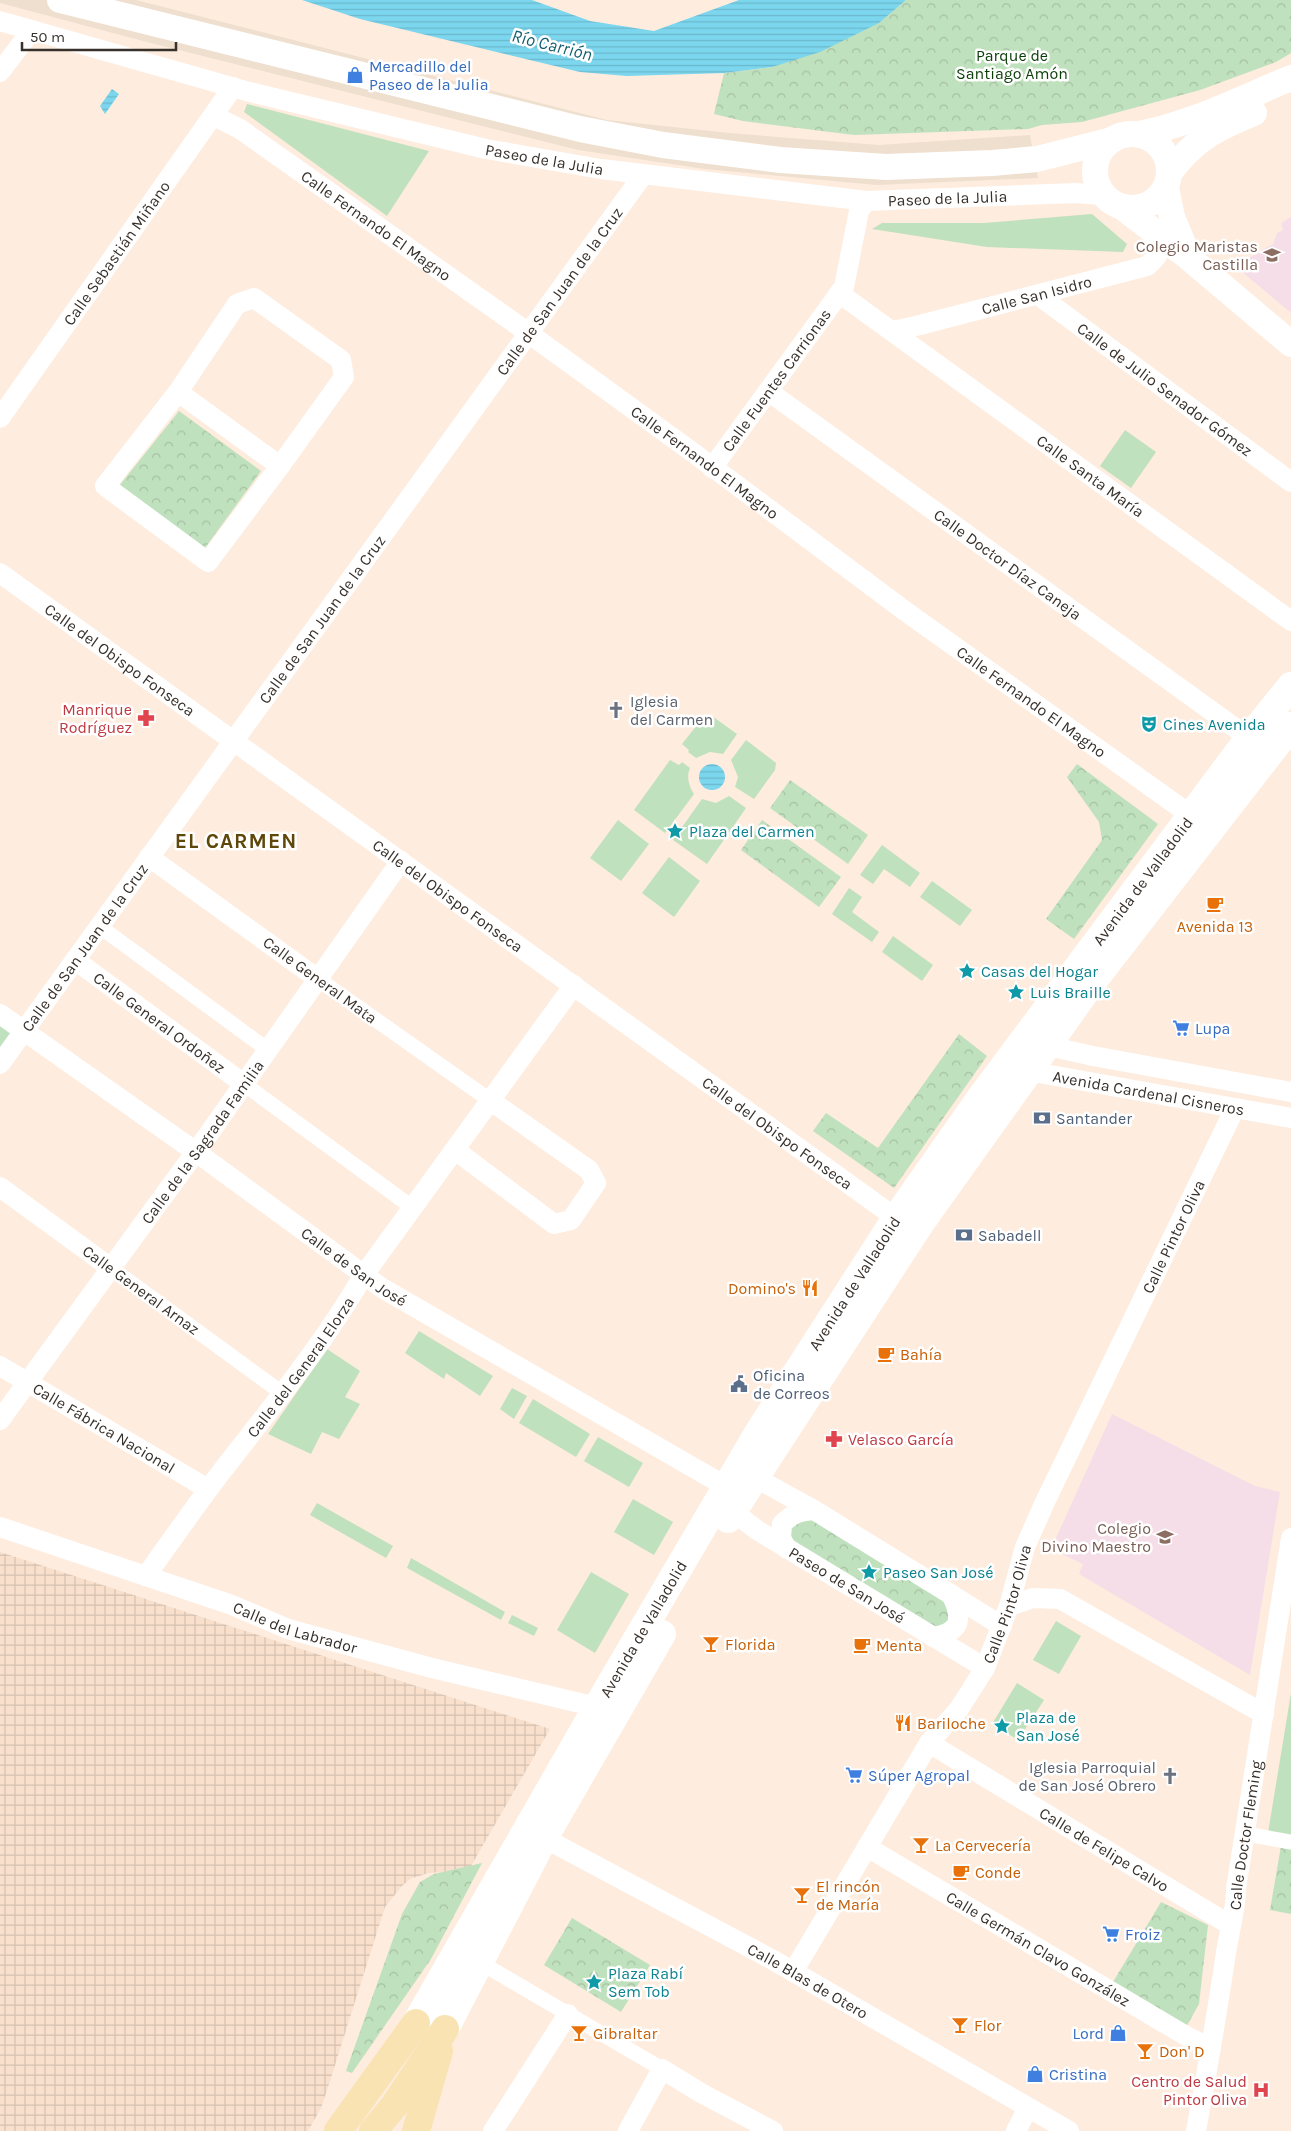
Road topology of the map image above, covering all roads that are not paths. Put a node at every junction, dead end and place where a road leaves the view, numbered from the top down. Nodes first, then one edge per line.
1 (60, 0) edge
2 (0, 21) edge
3 (32, 30) junction
4 (0, 72) edge
5 (1291, 78) edge
6 (233, 87) junction
7 (1291, 94) edge
8 (214, 116) junction
9 (1139, 134) junction
10 (1112, 140) junction
11 (1037, 159) junction
12 (643, 174) junction
13 (1168, 180) junction
14 (1107, 193) junction
15 (866, 201) junction
16 (1162, 237) junction
17 (1188, 257) junction
18 (839, 293) junction
19 (1038, 295) junction
20 (892, 331) junction
21 (529, 334) junction
22 (1291, 344) edge
23 (768, 390) junction
24 (178, 392) junction
25 (0, 418) edge
26 (280, 466) junction
27 (712, 468) junction
28 (1291, 482) edge
29 (0, 573) edge
30 (1291, 621) edge
31 (1291, 686) edge
32 (1291, 726) edge
33 (1249, 738) junction
34 (233, 740) junction
35 (1192, 816) junction
36 (149, 857) junction
37 (401, 861) junction
38 (99, 926) junction
39 (75, 960) junction
40 (318, 979) junction
41 (574, 985) junction
42 (0, 1014) edge
43 (23, 1031) junction
44 (1039, 1039) junction
45 (268, 1050) junction
46 (0, 1064) edge
47 (1019, 1065) junction
48 (244, 1084) junction
49 (1291, 1092) edge
50 (491, 1101) junction
51 (1235, 1108) junction
52 (1291, 1118) edge
53 (455, 1150) junction
54 (196, 1152) junction
55 (0, 1187) edge
56 (413, 1208) junction
57 (896, 1218) junction
58 (111, 1268) junction
59 (363, 1276) junction
60 (0, 1366) edge
61 (28, 1382) junction
62 (282, 1394) junction
63 (0, 1420) edge
64 (756, 1478) junction
65 (208, 1489) junction
66 (730, 1499) junction
67 (814, 1510) junction
68 (0, 1527) edge
69 (1291, 1538) edge
70 (787, 1549) junction
71 (146, 1576) junction
72 (951, 1594) junction
73 (1009, 1606) junction
74 (1002, 1626) junction
75 (933, 1637) junction
76 (985, 1668) junction
77 (597, 1707) junction
78 (1264, 1714) junction
79 (929, 1742) junction
80 (1246, 1834) junction
81 (544, 1838) junction
82 (1291, 1842) edge
83 (867, 1847) junction
84 (1230, 1925) junction
85 (480, 1962) junction
86 (793, 1972) junction
87 (568, 2014) junction
88 (445, 2030) junction
89 (1212, 2048) junction
90 (662, 2069) junction
91 (1037, 2119) edge
92 (360, 2130) edge
93 (416, 2131) edge
94 (493, 2131) edge
95 (628, 2131) edge
96 (773, 2131) edge
97 (1016, 2131) edge
98 (1069, 2131) edge
99 (1196, 2131) edge

1 - 11 street, Paseo de la Julia
2 - 3 street, Paseo de la Julia
3 - 4 street
3 - 6 street, Paseo de la Julia
5 - 9 street
6 - 8 street, Calle Sebastián Miñano
6 - 12 street, Paseo de la Julia
7 - 13 street
8 - 21 street, Calle Fernando El Magno
8 - 25 street, Calle Sebastián Miñano
9 - 10 street
9 - 13 street
10 - 11 street, Paseo de la Julia
10 - 14 street
11 - 14 street, Paseo de la Julia
12 - 15 street, Paseo de la Julia
12 - 21 street, Calle de San Juan de la Cruz
13 - 14 street
13 - 17 street, Paseo de la Julia
14 - 15 street, Paseo de la Julia
14 - 16 street, Paseo de la Julia
15 - 18 street, Calle Fuentes Carrionas
16 - 17 street, Paseo de la Julia
16 - 19 street, Calle San Isidro
17 - 22 street, Paseo de la Julia
18 - 20 street, Calle Santa María
18 - 23 street, Calle Fuentes Carrionas
19 - 20 street, Calle San Isidro
19 - 28 street, Calle de Julio Senador Gómez
20 - 30 street, Calle Santa María
21 - 27 street, Calle Fernando El Magno
21 - 34 street, Calle de San Juan de la Cruz
23 - 27 street, Calle Fuentes Carrionas
23 - 33 street, Calle Doctor Díaz Caneja
24 - 26 street
24 - 26 street
24 - 26 street
27 - 35 street, Calle Fernando El Magno
29 - 34 street, Calle del Obispo Fonseca
31 - 33 main road, Avenida de Valladolid
32 - 44 main road, Avenida de Valladolid
33 - 35 main road, Avenida de Valladolid
34 - 36 street, Calle de San Juan de la Cruz
34 - 37 street, Calle del Obispo Fonseca
35 - 44 main road, Avenida de Valladolid
36 - 38 street, Calle de San Juan de la Cruz
36 - 40 street, Calle General Mata
37 - 40 street, Calle de la Sagrada Familia
37 - 41 street, Calle del Obispo Fonseca
38 - 39 street, Calle de San Juan de la Cruz
38 - 45 street
39 - 43 street, Calle de San Juan de la Cruz
39 - 48 street, Calle General Ordoñez
40 - 45 street, Calle de la Sagrada Familia
40 - 50 street, Calle General Mata
41 - 50 street, Calle del General Elorza
41 - 57 street, Calle del Obispo Fonseca
42 - 43 street, Calle de San José
43 - 46 street, Calle de San Juan de la Cruz
43 - 54 street, Calle de San José
44 - 47 main road, Avenida de Valladolid
44 - 49 street, Avenida Cardenal Cisneros
45 - 48 street, Calle de la Sagrada Familia
47 - 51 street, Avenida Cardenal Cisneros
47 - 57 main road, Avenida de Valladolid
47 - 64 main road, Avenida de Valladolid
48 - 54 street, Calle de la Sagrada Familia
48 - 56 street, Calle General Ordoñez
50 - 53 street, Calle del General Elorza
50 - 53 street
51 - 52 street, Avenida Cardenal Cisneros
51 - 73 street, Calle Pintor Oliva
53 - 56 street, Calle del General Elorza
54 - 58 street, Calle de la Sagrada Familia
54 - 59 street, Calle de San José
55 - 58 street, Calle General Arnaz
56 - 59 street, Calle del General Elorza
57 - 66 main road, Avenida de Valladolid
58 - 61 street, Calle de la Sagrada Familia
58 - 62 street, Calle General Arnaz
59 - 62 street, Calle del General Elorza
59 - 66 street, Calle de San José
60 - 61 street, Calle Fábrica Nacional
61 - 63 street, Calle de la Sagrada Familia
61 - 65 street, Calle Fábrica Nacional
62 - 65 street, Calle del General Elorza
64 - 66 main road, Avenida de Valladolid
64 - 67 street
65 - 71 street, Calle del General Elorza
66 - 70 street, Paseo de San José
66 - 77 main road, Avenida de Valladolid
66 - 81 main road, Avenida de Valladolid
67 - 70 street
67 - 72 street
68 - 71 street, Calle del Labrador
69 - 78 street, Calle Doctor Fleming
70 - 75 street, Paseo de San José
71 - 77 street, Calle del Labrador
72 - 74 street
72 - 75 street
73 - 74 street, Calle Pintor Oliva
73 - 78 street
74 - 76 street, Calle Pintor Oliva
75 - 76 street, Paseo de San José
76 - 79 street, Calle Pintor Oliva
77 - 92 main road, Avenida de Valladolid
78 - 80 street, Calle Doctor Fleming
79 - 83 street, Calle Pintor Oliva
79 - 84 street, Calle de Felipe Calvo
80 - 82 street
80 - 84 street, Calle Doctor Fleming
81 - 85 main road, Avenida de Valladolid
81 - 86 street, Calle Blas de Otero
83 - 86 street, Calle Pintor Oliva
83 - 89 street, Calle Germán Clavo González
84 - 89 street, Calle Doctor Fleming
85 - 87 street
85 - 88 main road, Avenida de Valladolid
86 - 91 street, Calle Blas de Otero
87 - 90 street
87 - 94 street
88 - 92 main road
88 - 93 main road
89 - 99 street, Calle Doctor Fleming
90 - 95 street
90 - 96 street
91 - 97 street
91 - 98 street, Calle Blas de Otero

